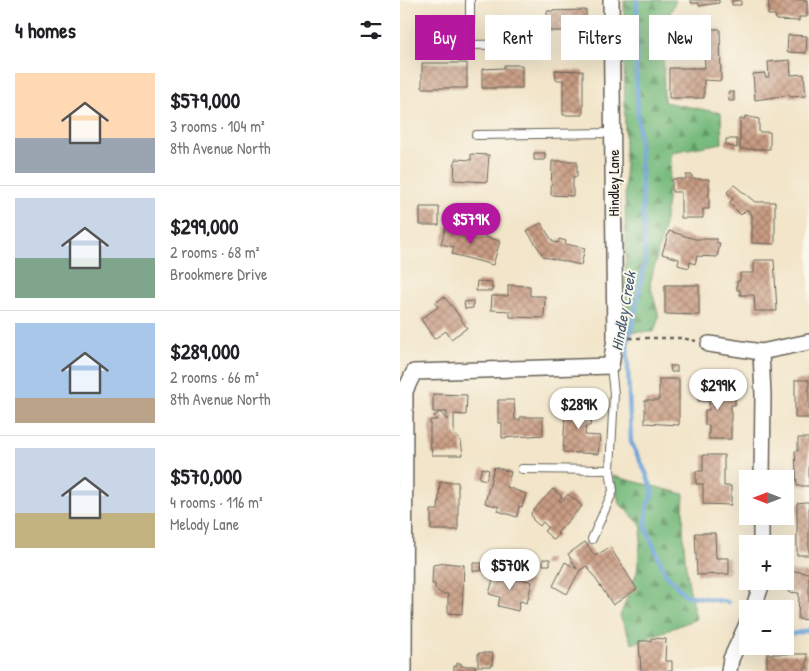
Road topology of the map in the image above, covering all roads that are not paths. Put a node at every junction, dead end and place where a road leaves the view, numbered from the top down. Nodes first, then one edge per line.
1 (470, 0) edge
2 (611, 0) edge
3 (485, 45) edge
4 (614, 132) junction
5 (476, 135) dead end
6 (809, 342) edge
7 (709, 344) road end
8 (761, 352) junction
9 (612, 366) junction
10 (522, 469) dead end
11 (610, 470) junction
12 (762, 470) edge
13 (592, 539) dead end
14 (739, 642) edge
15 (404, 671) edge
16 (729, 671) edge

1 - 3 lane
2 - 4 street, Hindley Lane
4 - 5 lane
4 - 9 street, Hindley Lane
6 - 8 street
7 - 8 street
8 - 12 street
9 - 11 lane
9 - 15 street
10 - 11 lane
11 - 13 lane
14 - 16 street

